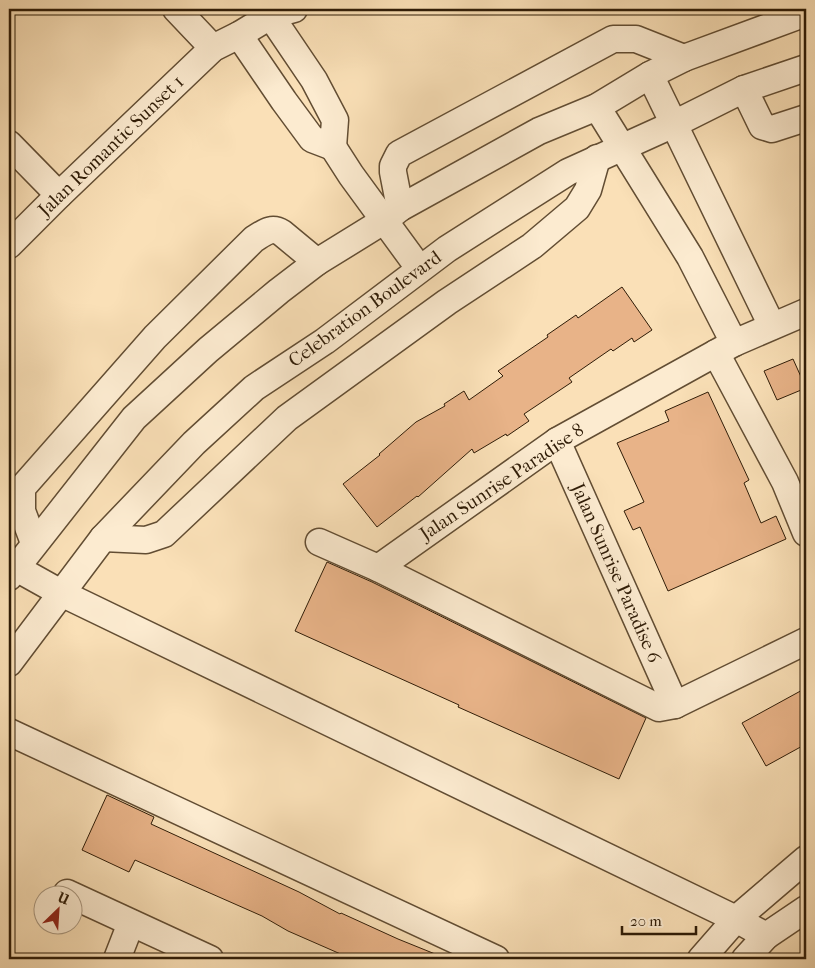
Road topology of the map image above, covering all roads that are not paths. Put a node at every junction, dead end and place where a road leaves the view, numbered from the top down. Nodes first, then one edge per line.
1 (176, 9) edge
2 (277, 11) edge
3 (798, 13) edge
4 (239, 35) junction
5 (213, 48) junction
6 (684, 58) junction
7 (806, 68) edge
8 (650, 74) junction
9 (314, 80) junction
10 (744, 89) junction
11 (284, 101) junction
12 (597, 107) junction
13 (806, 118) edge
14 (674, 124) junction
15 (9, 144) edge
16 (333, 147) junction
17 (622, 147) junction
18 (597, 158) junction
19 (59, 195) junction
20 (392, 214) junction
21 (9, 245) edge
22 (317, 262) junction
23 (420, 268) junction
24 (804, 317) edge
25 (772, 326) junction
26 (725, 348) junction
27 (557, 441) junction
28 (806, 533) edge
29 (103, 538) junction
30 (319, 542) dead end
31 (34, 543) junction
32 (378, 568) junction
33 (11, 569) edge
34 (61, 592) junction
35 (806, 642) edge
36 (9, 663) edge
37 (675, 705) junction
38 (9, 732) edge
39 (806, 858) edge
40 (82, 900) edge
41 (806, 909) edge
42 (736, 919) junction
43 (130, 922) junction
44 (766, 936) junction
45 (117, 959) edge
46 (210, 959) edge
47 (496, 959) edge
48 (701, 959) edge
49 (745, 959) edge

1 - 5 street
2 - 4 street, Jalan Romantic Sunset 1
2 - 9 street
3 - 6 street
4 - 5 street, Jalan Romantic Sunset 1
4 - 11 street
5 - 19 street, Jalan Romantic Sunset 1
6 - 8 street
6 - 20 street
7 - 10 street, Celebration Boulevard
8 - 12 street
8 - 14 street
9 - 11 street
9 - 16 street
10 - 13 street
10 - 14 street, Celebration Boulevard
11 - 16 street
12 - 17 street
12 - 20 street
14 - 17 street, Celebration Boulevard
14 - 25 street
15 - 19 street
16 - 20 street
17 - 18 street, Celebration Boulevard
17 - 26 street
18 - 23 street, Celebration Boulevard
18 - 29 street
19 - 21 street, Jalan Romantic Sunset 1
20 - 22 street
20 - 23 street
22 - 31 street
22 - 31 street
23 - 29 street, Celebration Boulevard
24 - 25 street, Jalan Sunrise Paradise 8
25 - 26 street, Jalan Sunrise Paradise 8
26 - 27 street, Jalan Sunrise Paradise 8
26 - 28 street
27 - 32 street, Jalan Sunrise Paradise 8
27 - 37 street, Jalan Sunrise Paradise 6
29 - 34 street, Celebration Boulevard
30 - 32 street
31 - 33 street
32 - 37 street
33 - 34 street
34 - 36 street, Celebration Boulevard
34 - 42 street
35 - 37 street
38 - 47 street
39 - 42 street
40 - 43 street
41 - 44 street
42 - 44 street
42 - 48 street
43 - 45 street
43 - 46 street
44 - 49 street

